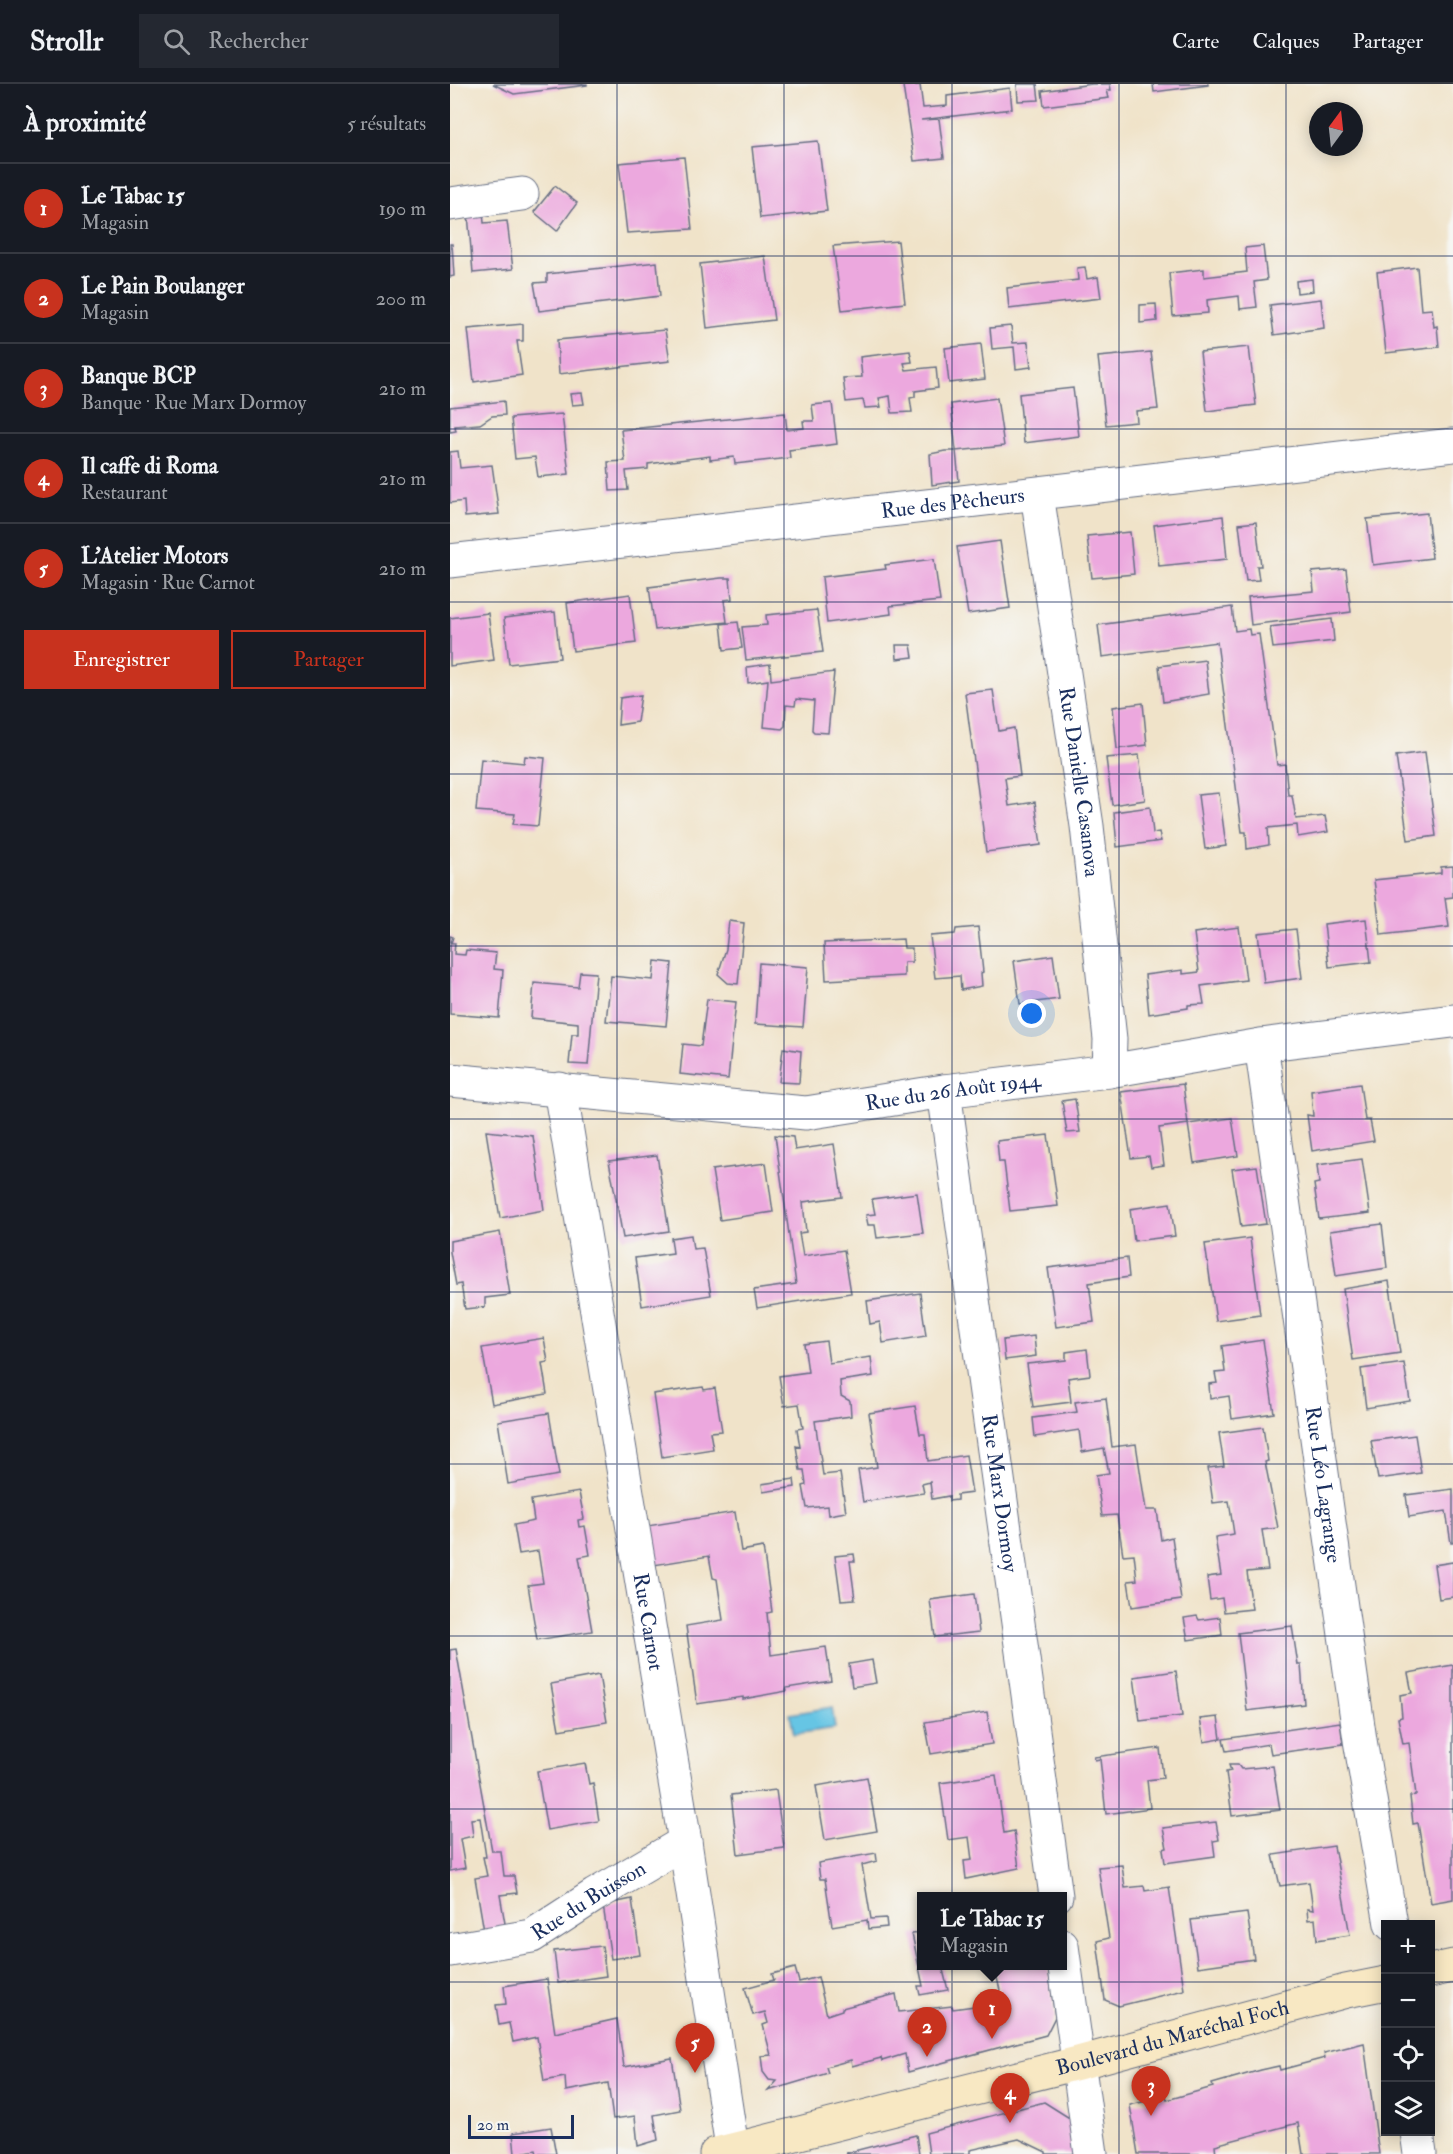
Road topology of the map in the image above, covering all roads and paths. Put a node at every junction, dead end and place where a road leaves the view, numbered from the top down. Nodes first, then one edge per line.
1 (522, 194) dead end
2 (450, 204) edge
3 (1453, 445) edge
4 (1037, 494) junction
5 (450, 561) edge
6 (1453, 1022) edge
7 (1261, 1045) junction
8 (1109, 1071) junction
9 (450, 1080) edge
10 (561, 1089) junction
11 (944, 1091) junction
12 (685, 1842) junction
13 (1055, 1892) edge
14 (1390, 1920) edge
15 (450, 1950) edge
16 (1453, 1966) edge
17 (1065, 1970) edge
18 (1435, 1970) edge
19 (1381, 1984) edge
20 (1078, 2063) junction
21 (1418, 2136) edge
22 (727, 2153) edge
23 (1091, 2154) edge
24 (1420, 2154) edge

1 - 2 street
3 - 4 street, Rue des Pêcheurs
4 - 5 street, Rue des Pêcheurs
4 - 8 street, Rue Danielle Casanova
6 - 7 street, Rue du 26 Août 1944
7 - 8 street, Rue du 26 Août 1944
7 - 14 street, Rue Léo Lagrange
8 - 11 street, Rue du 26 Août 1944
9 - 10 street, Rue du 26 Août 1944
10 - 11 street, Rue du 26 Août 1944
10 - 12 street, Rue Carnot
11 - 13 street, Rue Marx Dormoy
12 - 15 street, Rue du Buisson
12 - 22 street, Rue Carnot
16 - 18 main road
17 - 20 street
19 - 20 main road, Boulevard du Maréchal Foch
20 - 22 main road, Boulevard du Maréchal Foch
20 - 23 street
21 - 24 street

